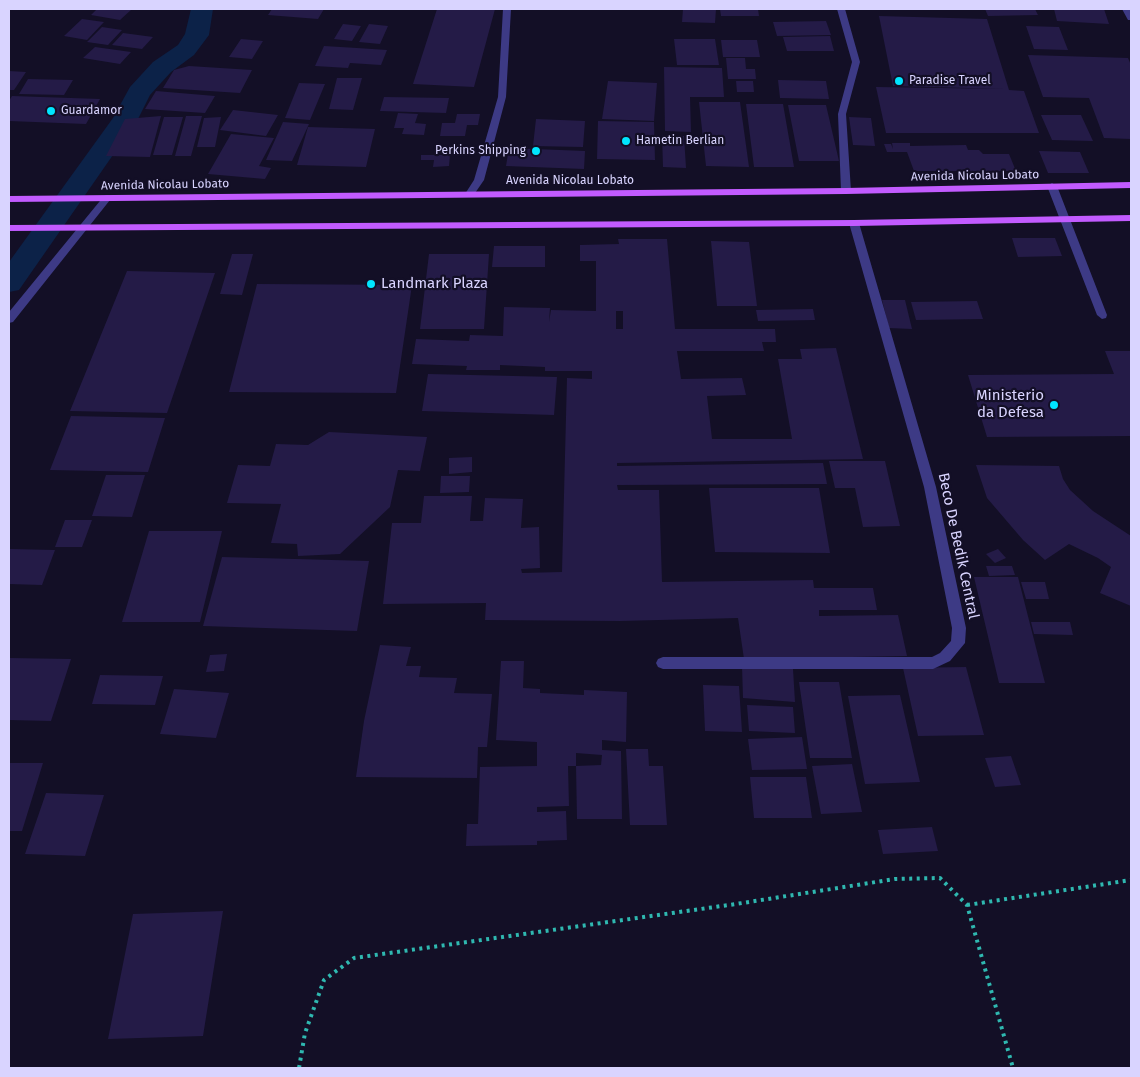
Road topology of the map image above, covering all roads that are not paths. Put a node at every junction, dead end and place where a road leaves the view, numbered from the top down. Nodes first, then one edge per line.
1 (508, 9) edge
2 (841, 9) edge
3 (1126, 9) edge
4 (1131, 18) edge
5 (1131, 184) edge
6 (1052, 186) junction
7 (846, 191) junction
8 (470, 194) junction
9 (9, 198) edge
10 (107, 198) junction
11 (1131, 218) edge
12 (1063, 219) junction
13 (854, 223) junction
14 (9, 228) edge
15 (83, 229) junction
16 (1102, 316) dead end
17 (9, 319) edge
18 (662, 663) dead end

1 - 8 street
2 - 7 street
3 - 4 street
5 - 6 main road, Avenida Nicolau Lobato
6 - 7 main road, Avenida Nicolau Lobato
6 - 12 street
7 - 8 main road, Avenida Nicolau Lobato
8 - 10 main road, Avenida Nicolau Lobato
9 - 10 main road, Avenida Nicolau Lobato
10 - 15 street
11 - 12 main road
12 - 13 main road
12 - 16 street
13 - 15 main road
13 - 18 street, Beco De Bedik Central
14 - 15 main road
15 - 17 street

